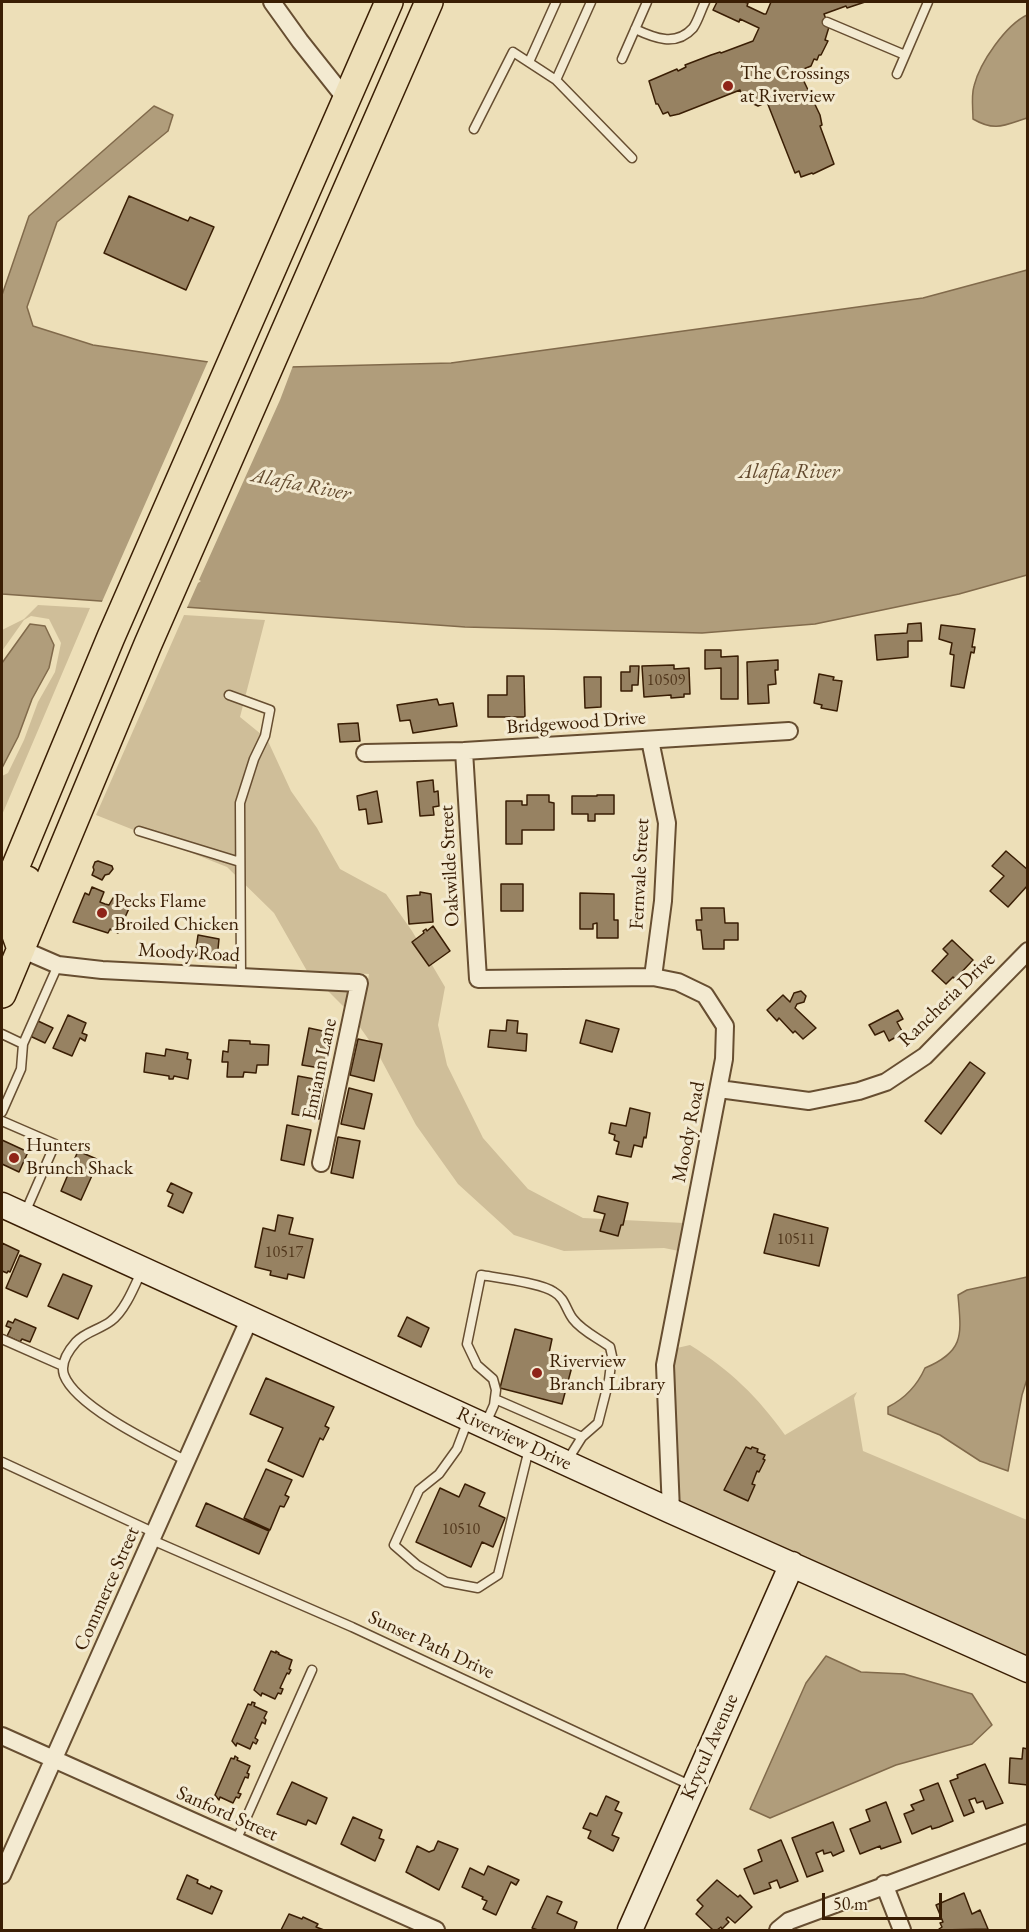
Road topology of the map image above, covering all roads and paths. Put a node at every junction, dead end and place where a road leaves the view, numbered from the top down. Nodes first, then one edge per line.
1 (272, 2) edge
2 (389, 2) edge
3 (429, 2) edge
4 (556, 2) edge
5 (591, 2) edge
6 (647, 2) edge
7 (705, 2) edge
8 (927, 2) edge
9 (826, 22) dead end
10 (635, 29) junction
11 (905, 55) junction
12 (622, 59) dead end
13 (529, 62) junction
14 (897, 74) dead end
15 (556, 80) junction
16 (346, 99) junction
17 (474, 129) dead end
18 (632, 158) dead end
19 (229, 695) dead end
20 (789, 731) dead end
21 (651, 740) junction
22 (464, 751) junction
23 (365, 753) dead end
24 (45, 795) junction
25 (139, 831) dead end
26 (240, 862) junction
27 (2, 900) edge
28 (21, 949) junction
29 (1028, 951) edge
30 (58, 965) junction
31 (241, 977) junction
32 (653, 977) junction
33 (478, 979) joint
34 (359, 983) joint
35 (2, 994) edge
36 (2, 1034) edge
37 (23, 1044) junction
38 (719, 1089) junction
39 (2, 1112) edge
40 (2, 1121) edge
41 (321, 1163) dead end
42 (2, 1205) edge
43 (24, 1215) junction
44 (142, 1270) junction
45 (249, 1320) junction
46 (2, 1339) edge
47 (63, 1366) junction
48 (495, 1399) junction
49 (477, 1422) junction
50 (582, 1437) junction
51 (529, 1446) junction
52 (187, 1461) junction
53 (2, 1462) edge
54 (566, 1462) junction
55 (670, 1511) junction
56 (153, 1536) junction
57 (792, 1564) junction
58 (312, 1670) dead end
59 (1028, 1670) edge
60 (2, 1736) edge
61 (53, 1759) junction
62 (693, 1787) junction
63 (1028, 1833) edge
64 (236, 1841) junction
65 (2, 1875) edge
66 (884, 1884) junction
67 (436, 1930) edge
68 (630, 1930) edge
69 (778, 1930) edge
70 (902, 1930) edge

1 - 16 street
2 - 16 main road
3 - 28 main road
4 - 13 lane
5 - 15 lane
6 - 10 lane
7 - 10 lane
8 - 11 lane
9 - 11 lane
10 - 12 lane
11 - 14 lane
13 - 15 lane
13 - 17 lane
15 - 18 lane
16 - 24 main road
19 - 26 lane
20 - 21 street, Bridgewood Drive
21 - 22 street, Bridgewood Drive
21 - 32 street, Fernvale Street
22 - 23 street, Bridgewood Drive
22 - 33 street, Oakwilde Street
24 - 27 main road
24 - 28 main road
25 - 26 lane
26 - 31 lane
28 - 30 street, Moody Road
28 - 35 main road
29 - 38 street, Rancheria Drive
30 - 31 street, Moody Road
30 - 37 lane
31 - 34 street, Moody Road
32 - 33 street, Moody Road
32 - 38 street, Moody Road
34 - 41 street, Emiann Lane
36 - 37 lane
37 - 39 lane
38 - 55 street, Moody Road
40 - 43 lane
42 - 43 street, Riverview Drive
43 - 44 street, Riverview Drive
44 - 45 street, Riverview Drive
44 - 47 lane
45 - 49 street, Riverview Drive
45 - 52 street, Commerce Street
46 - 47 lane
47 - 52 lane
48 - 49 lane
48 - 50 lane
48 - 50 lane
49 - 51 street, Riverview Drive
49 - 51 lane
50 - 54 lane
51 - 54 street, Riverview Drive
52 - 56 street, Commerce Street
53 - 56 lane, Sunset Path Drive
54 - 55 street, Riverview Drive
55 - 57 street, Riverview Drive
56 - 61 street, Commerce Street
56 - 62 lane, Sunset Path Drive
57 - 59 street, Riverview Drive
57 - 62 street, Krycul Avenue
58 - 64 lane
60 - 61 street, Sanford Street
61 - 64 street, Sanford Street
61 - 65 street, Commerce Street
62 - 68 street, Krycul Avenue
63 - 66 street
64 - 67 street, Sanford Street
66 - 69 street
66 - 70 street

